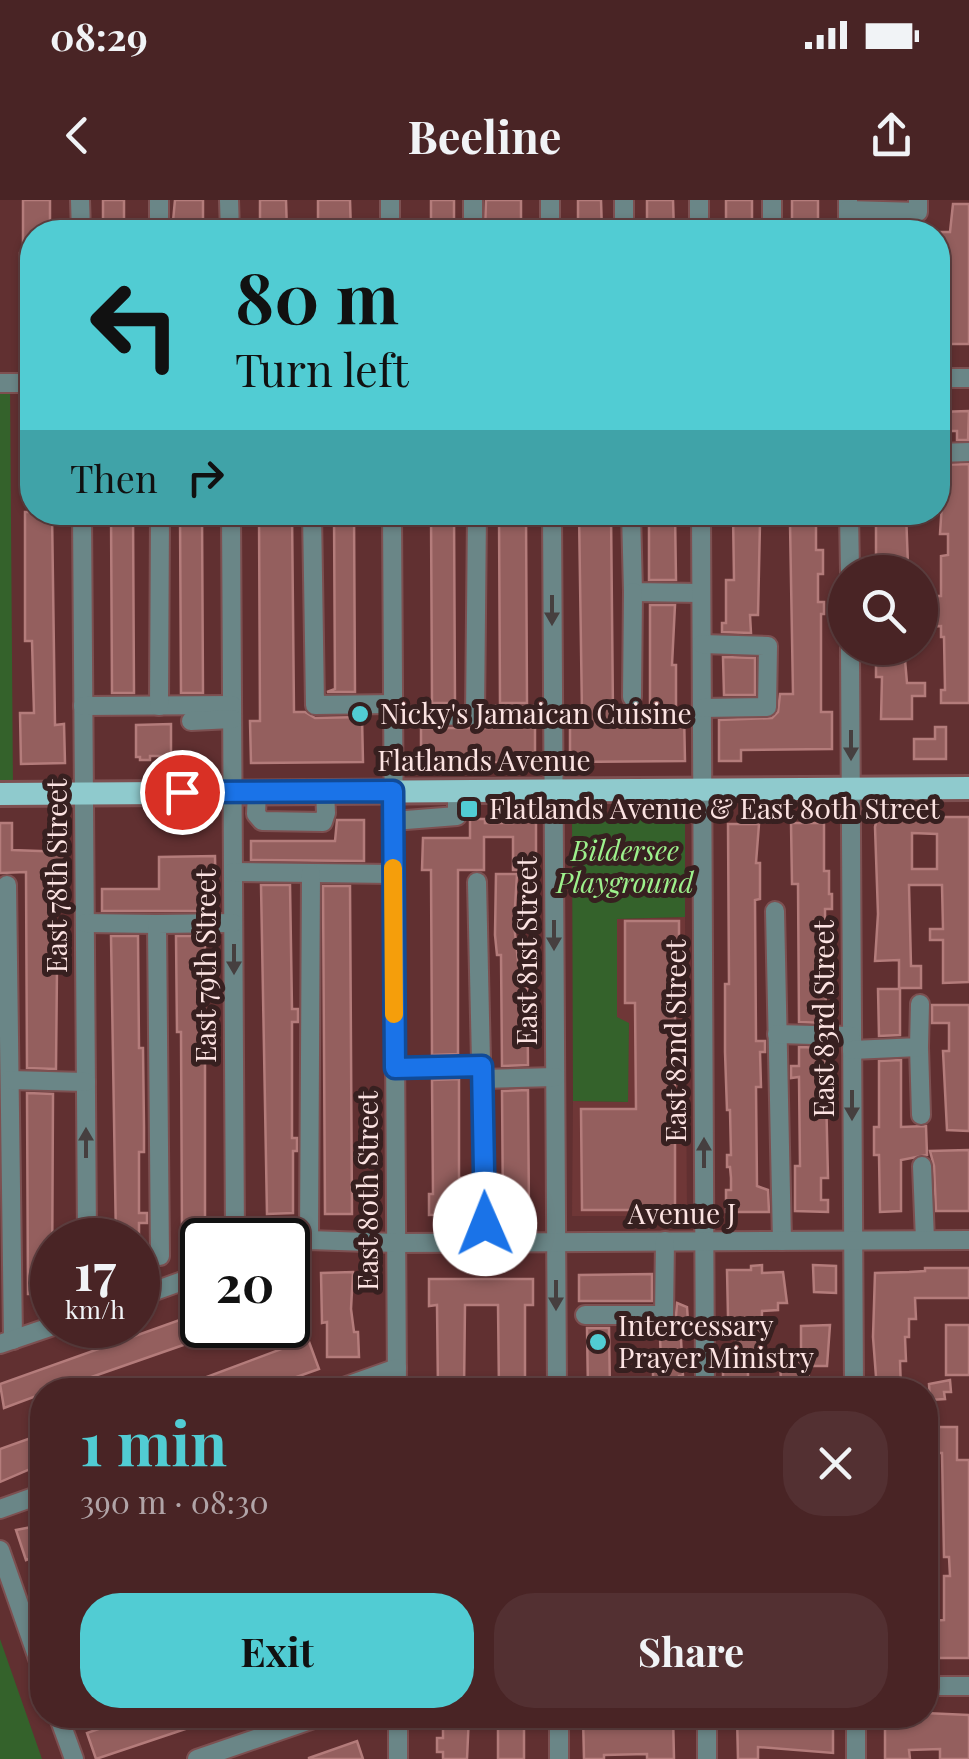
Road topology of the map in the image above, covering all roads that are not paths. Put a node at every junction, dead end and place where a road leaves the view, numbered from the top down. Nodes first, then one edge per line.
1 (918, 200) edge
2 (848, 205) edge
3 (82, 525) edge
4 (160, 525) edge
5 (231, 525) edge
6 (312, 525) edge
7 (392, 525) edge
8 (477, 525) edge
9 (552, 525) edge
10 (632, 525) edge
11 (701, 525) edge
12 (850, 525) edge
13 (850, 555) edge
14 (633, 592) junction
15 (701, 593) junction
16 (702, 644) junction
17 (850, 665) edge
18 (632, 697) dead end
19 (84, 706) junction
20 (159, 706) junction
21 (702, 708) junction
22 (392, 710) junction
23 (232, 712) junction
24 (553, 715) junction
25 (475, 716) junction
26 (191, 720) dead end
27 (851, 788) junction
28 (969, 788) edge
29 (553, 790) junction
30 (702, 790) junction
31 (393, 791) junction
32 (430, 791) junction
33 (457, 791) junction
34 (245, 792) junction
35 (84, 793) junction
36 (0, 794) edge
37 (430, 818) junction
38 (393, 821) junction
39 (233, 872) junction
40 (311, 873) junction
41 (394, 874) junction
42 (477, 882) dead end
43 (7, 885) dead end
44 (774, 911) dead end
45 (85, 923) junction
46 (233, 923) junction
47 (157, 924) junction
48 (920, 1004) dead end
49 (777, 1034) junction
50 (852, 1043) junction
51 (920, 1047) junction
52 (395, 1068) junction
53 (482, 1072) junction
54 (555, 1077) junction
55 (10, 1080) junction
56 (86, 1082) junction
57 (5, 1101) edge
58 (921, 1116) dead end
59 (922, 1166) dead end
60 (87, 1218) edge
61 (160, 1218) edge
62 (235, 1218) edge
63 (309, 1218) edge
64 (310, 1240) edge
65 (925, 1240) junction
66 (969, 1240) edge
67 (665, 1241) junction
68 (704, 1241) junction
69 (782, 1241) junction
70 (853, 1241) junction
71 (485, 1242) junction
72 (556, 1242) junction
73 (396, 1243) junction
74 (586, 1315) dead end
75 (30, 1334) edge
76 (6, 1342) edge
77 (397, 1368) junction
78 (369, 1378) edge
79 (397, 1378) edge
80 (557, 1378) edge
81 (705, 1378) edge
82 (854, 1378) edge
83 (30, 1498) edge
84 (0, 1509) edge
85 (0, 1550) edge
86 (30, 1631) edge
87 (938, 1686) edge
88 (969, 1686) edge
89 (63, 1728) edge
90 (287, 1728) edge
91 (398, 1728) edge
92 (558, 1728) edge
93 (707, 1728) edge
94 (856, 1728) edge
95 (74, 1759) edge
96 (197, 1759) edge
97 (398, 1759) edge
98 (559, 1759) edge
99 (708, 1759) edge
100 (856, 1759) edge

1 - 2 street
3 - 19 street, East 78th Street
4 - 20 street
5 - 23 street, East 79th Street
6 - 22 street
7 - 22 street, East 80th Street
8 - 25 street
9 -> 24 street, East 81st Street
10 - 14 street
11 - 15 street, East 82nd Street
12 - 13 street
14 - 15 street
14 - 18 street
15 - 16 street, East 82nd Street
16 - 21 street, East 82nd Street
16 - 21 street
17 -> 27 street, East 83rd Street
19 - 20 street
19 - 35 street, East 78th Street
20 - 23 street
21 - 30 street, East 82nd Street
22 - 25 street
22 - 31 street, East 80th Street
23 - 26 street
23 - 34 street, East 79th Street
24 - 25 street
24 - 29 street, East 81st Street
27 - 28 main road, Flatlands Avenue
27 - 30 main road, Flatlands Avenue
27 - 50 street, East 83rd Street
29 - 30 main road, Flatlands Avenue
29 - 33 main road, Flatlands Avenue
29 -> 54 street, East 81st Street
68 -> 30 street, East 82nd Street
31 - 32 main road, Flatlands Avenue
31 - 34 main road, Flatlands Avenue
31 - 38 street, East 80th Street
32 - 33 main road, Flatlands Avenue
32 - 37 street
33 - 37 street
34 - 35 main road, Flatlands Avenue
34 - 39 street, East 79th Street
35 - 36 main road, Flatlands Avenue
35 - 45 street, East 78th Street
37 - 38 street
38 - 41 street, East 80th Street
39 - 40 street
39 - 46 street, East 79th Street
40 - 41 street
40 - 63 street
41 - 52 street, East 80th Street
42 - 53 street
43 - 55 street
44 - 49 street
45 - 47 street
45 - 56 street, East 78th Street
46 - 47 street
46 -> 62 street, East 79th Street
47 - 61 street
48 - 51 street
49 - 50 street
49 - 69 street
50 - 51 street
50 -> 70 street, East 83rd Street
51 - 58 street
52 - 53 street
52 - 73 street, East 80th Street
53 - 54 street
53 - 71 street
54 - 72 street, East 81st Street
55 - 56 street
55 - 57 street
60 -> 56 street, East 78th Street
57 - 76 street
59 - 65 street
64 - 73 street, Avenue J
65 - 66 street, Avenue J
65 - 70 street, Avenue J
67 - 68 street, Avenue J
67 - 72 street, Avenue J
67 - 74 street
68 - 69 street, Avenue J
68 - 81 street, East 82nd Street
69 - 70 street, Avenue J
70 - 82 street, East 83rd Street
71 - 72 street, Avenue J
71 - 73 street, Avenue J
72 -> 80 street, East 81st Street
73 - 77 street, East 80th Street
75 - 76 street
77 - 78 street
77 - 79 street, East 80th Street
83 - 84 street
85 - 86 street
87 - 88 street
89 - 95 street
90 - 96 street
91 - 97 street
92 - 98 street
93 - 99 street
94 - 100 street

